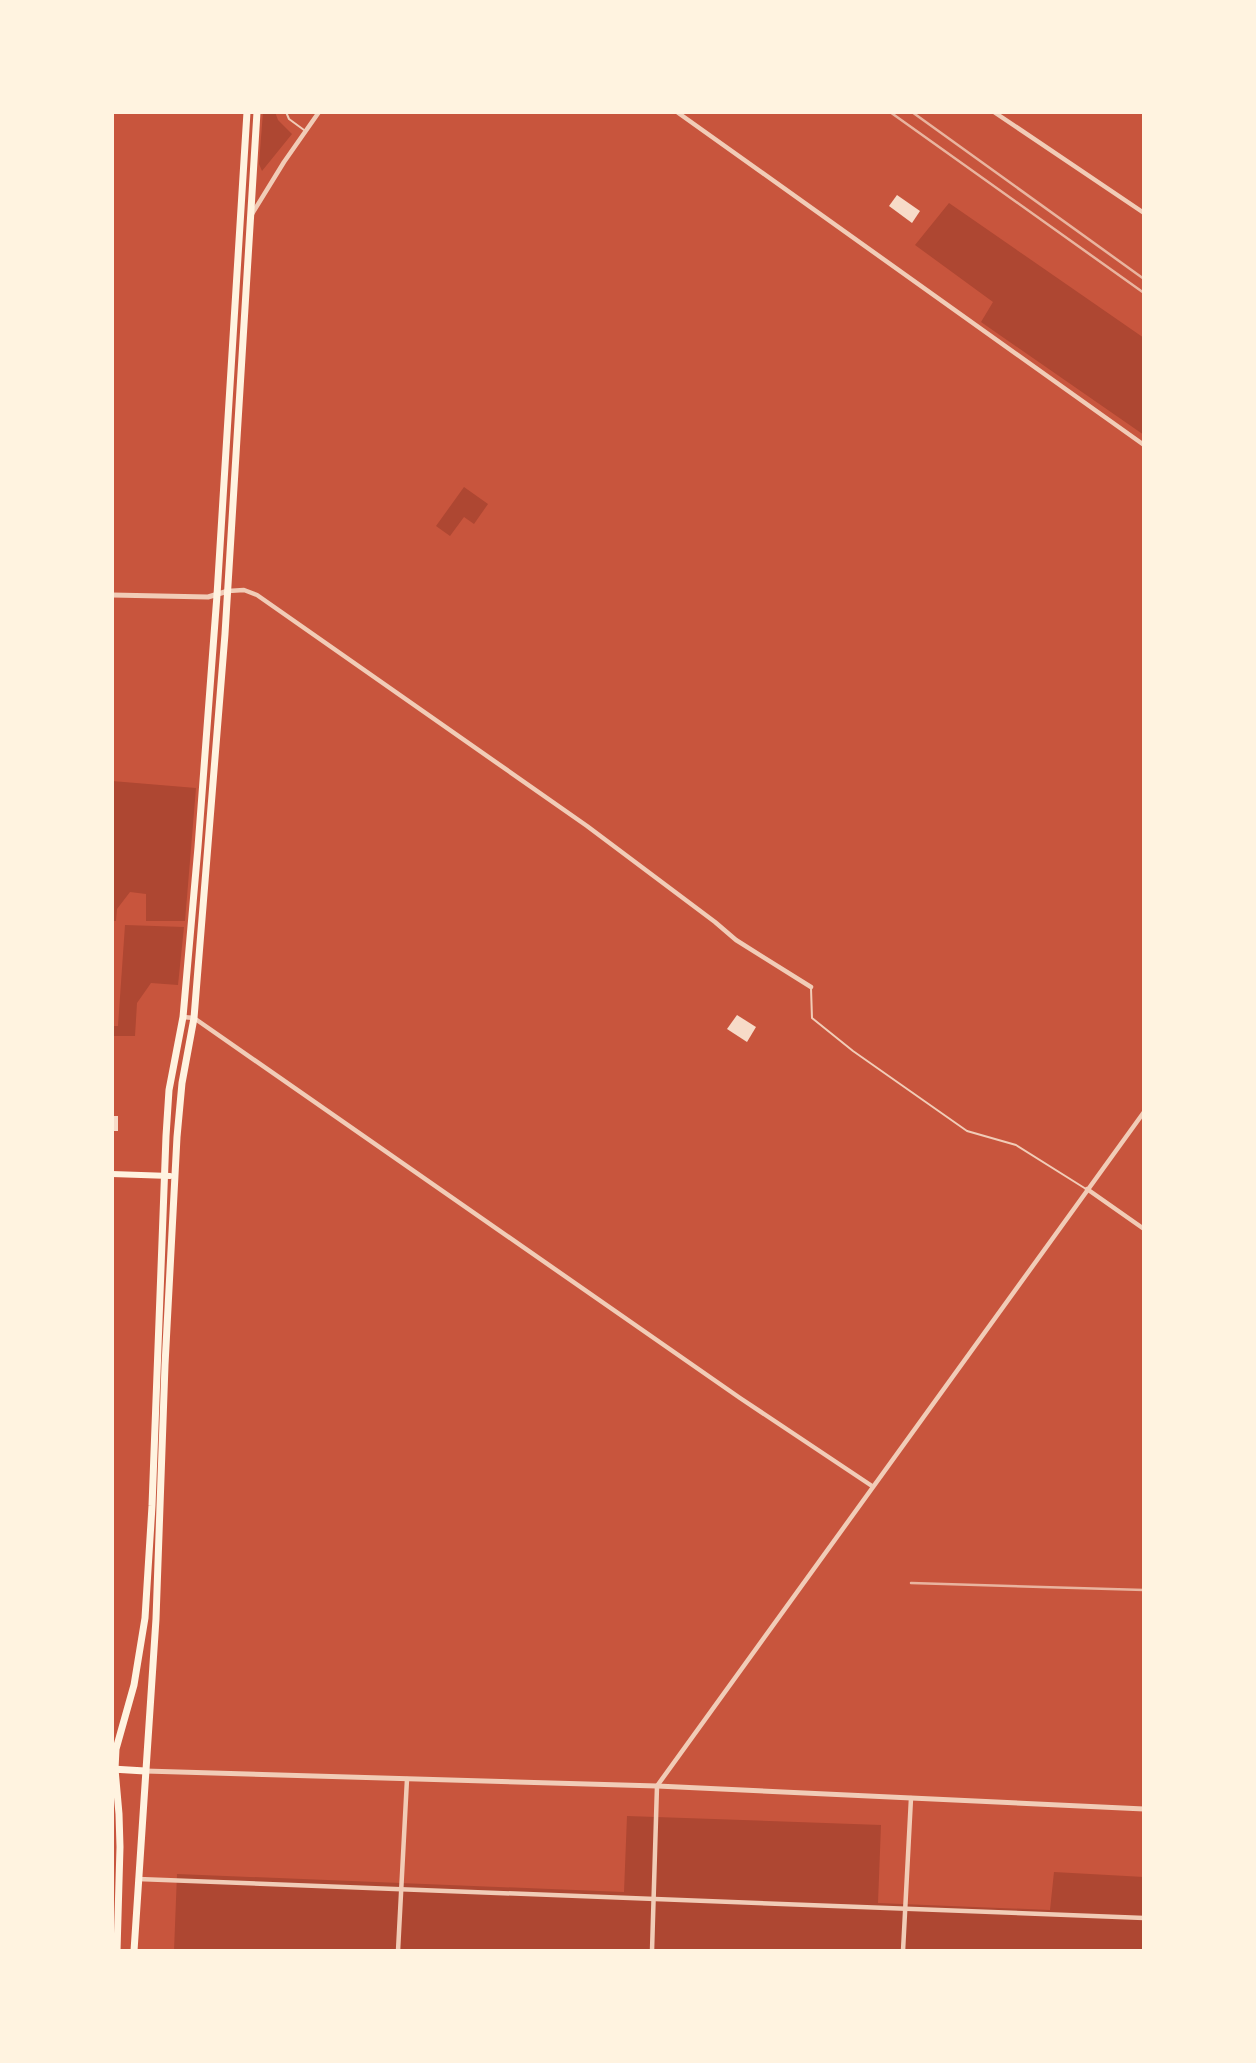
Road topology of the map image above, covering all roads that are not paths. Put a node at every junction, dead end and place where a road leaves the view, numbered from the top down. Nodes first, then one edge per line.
1 (247, 112) edge
2 (257, 112) edge
3 (286, 112) edge
4 (319, 112) edge
5 (677, 112) edge
6 (994, 112) edge
7 (306, 132) junction
8 (1144, 213) edge
9 (249, 218) junction
10 (1144, 445) edge
11 (228, 591) junction
12 (112, 595) edge
13 (217, 595) junction
14 (811, 987) joint
15 (183, 1017) junction
16 (194, 1018) junction
17 (1144, 1112) edge
18 (112, 1174) edge
19 (165, 1176) junction
20 (175, 1176) junction
21 (1087, 1189) junction
22 (1144, 1229) edge
23 (872, 1486) junction
24 (113, 1769) edge
25 (145, 1771) junction
26 (407, 1779) junction
27 (657, 1786) junction
28 (911, 1798) junction
29 (1144, 1809) edge
30 (138, 1879) junction
31 (400, 1889) junction
32 (653, 1899) junction
33 (905, 1909) junction
34 (1144, 1918) edge
35 (117, 1951) edge
36 (134, 1951) edge
37 (398, 1951) edge
38 (652, 1951) edge
39 (903, 1951) edge

1 - 13 main road
2 - 9 main road
3 - 7 lane
4 - 7 street
5 - 10 street
6 - 8 street
7 - 9 street
9 - 11 main road
11 - 13 street
11 - 14 street
11 - 16 main road
12 - 13 street
13 - 15 main road
14 - 21 lane
15 - 16 street
15 - 19 main road
16 - 20 main road
16 - 23 street
17 - 21 street
18 - 19 main road
19 - 20 main road
19 - 24 main road
20 - 25 main road
21 - 22 street
21 - 23 street
23 - 27 street
24 - 25 main road
24 - 35 main road
25 - 26 street
25 - 30 main road
26 - 27 street
26 - 31 street
27 - 28 street
27 - 32 street
28 - 29 street
28 - 33 street
30 - 31 street
30 - 36 main road
31 - 32 street
31 - 37 street
32 - 33 street
32 - 38 street
33 - 34 street
33 - 39 street

